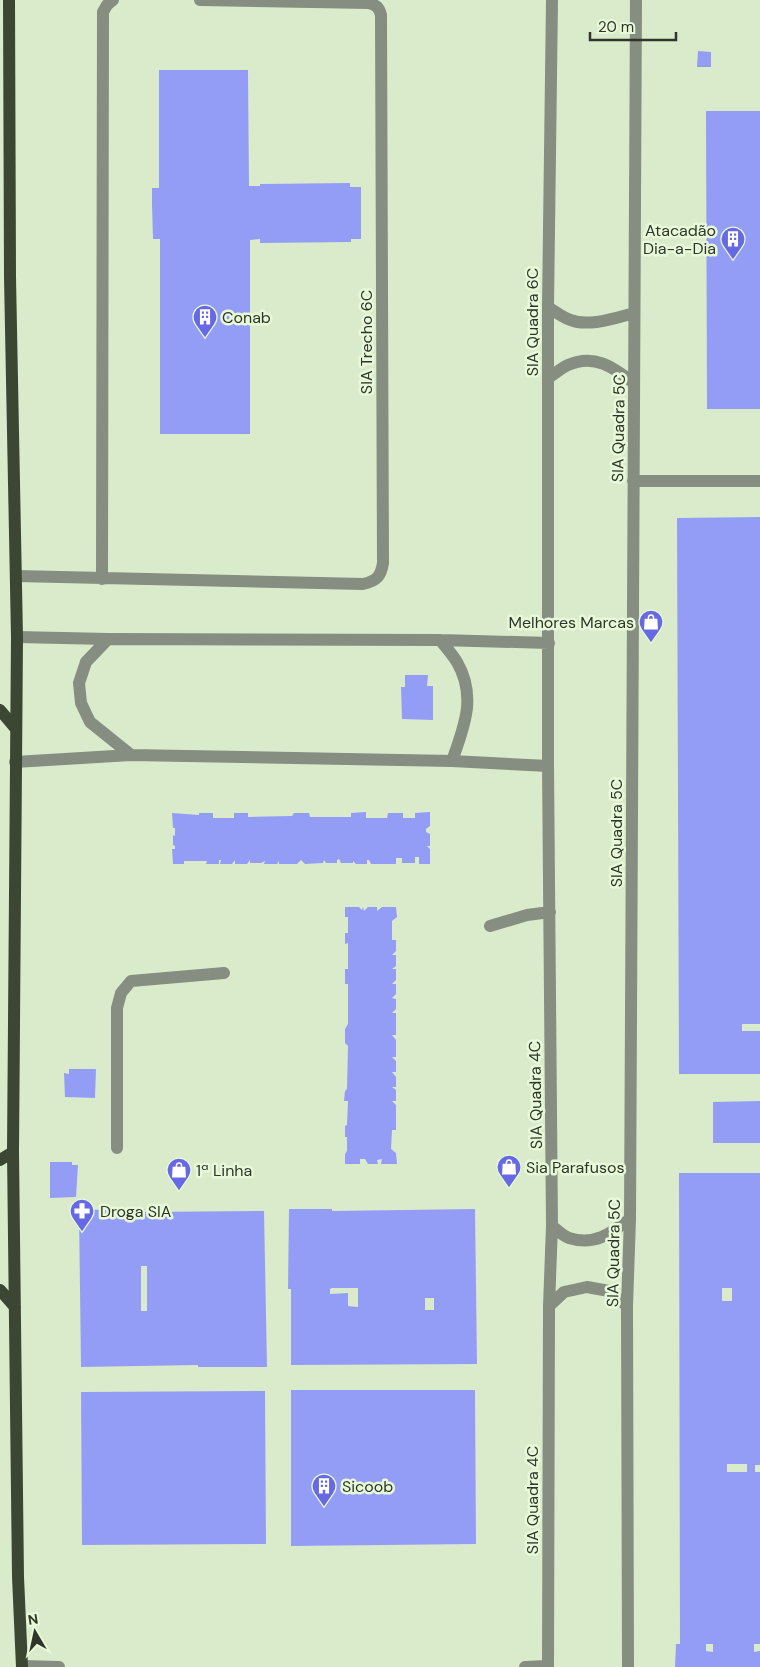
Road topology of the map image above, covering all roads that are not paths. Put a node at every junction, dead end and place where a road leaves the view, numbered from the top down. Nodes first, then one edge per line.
1 (9, 0) edge
2 (113, 0) edge
3 (200, 0) edge
4 (552, 0) edge
5 (636, 0) edge
6 (10, 67) junction
7 (0, 93) edge
8 (0, 260) edge
9 (10, 278) junction
10 (548, 307) junction
11 (634, 312) junction
12 (548, 378) junction
13 (634, 383) junction
14 (633, 481) junction
15 (760, 481) edge
16 (16, 576) junction
17 (102, 579) junction
18 (17, 637) junction
19 (108, 639) junction
20 (440, 640) junction
21 (549, 643) junction
22 (0, 710) edge
23 (16, 729) junction
24 (131, 755) junction
25 (452, 761) junction
26 (15, 762) junction
27 (548, 766) junction
28 (550, 912) junction
29 (490, 926) dead end
30 (224, 973) dead end
31 (117, 1148) dead end
32 (13, 1152) junction
33 (0, 1160) edge
34 (630, 1219) junction
35 (552, 1226) junction
36 (0, 1290) edge
37 (549, 1306) junction
38 (627, 1306) junction
39 (15, 1307) junction
40 (548, 1666) edge
41 (22, 1667) edge
42 (59, 1667) edge
43 (525, 1667) edge
44 (628, 1667) edge

1 - 6 main road
2 - 17 street
3 - 17 street, SIA Trecho 6C
4 - 10 street, SIA Quadra 6C
5 - 11 street, SIA Quadra 5C
6 - 7 main road
6 - 9 main road
8 - 9 main road
9 - 16 main road
10 - 11 street
10 - 12 street, SIA Quadra 6C
11 - 13 street, SIA Quadra 5C
12 - 13 street
12 - 21 street, SIA Quadra 6C
13 - 14 street, SIA Quadra 5C
14 - 15 street
14 - 34 street, SIA Quadra 5C
16 - 17 street, SIA Trecho 6C
16 - 18 main road
18 - 19 street
18 - 23 main road
19 - 20 street
19 - 24 street
20 - 21 street
20 - 25 street
21 - 27 street, SIA Quadra 4C
22 - 23 main road
23 - 26 main road
24 - 25 street
24 - 26 street
25 - 27 street
26 - 32 main road
27 - 28 street, SIA Quadra 4C
28 - 29 street
28 - 35 street, SIA Quadra 4C
30 - 31 street
32 - 33 main road
32 - 39 main road
34 - 35 street
34 - 38 street, SIA Quadra 5C
35 - 37 street, SIA Quadra 4C
36 - 39 main road
37 - 38 street
37 - 40 street, SIA Quadra 4C
38 - 44 street, SIA Quadra 5C
39 - 41 main road
40 - 43 street
41 - 42 street

